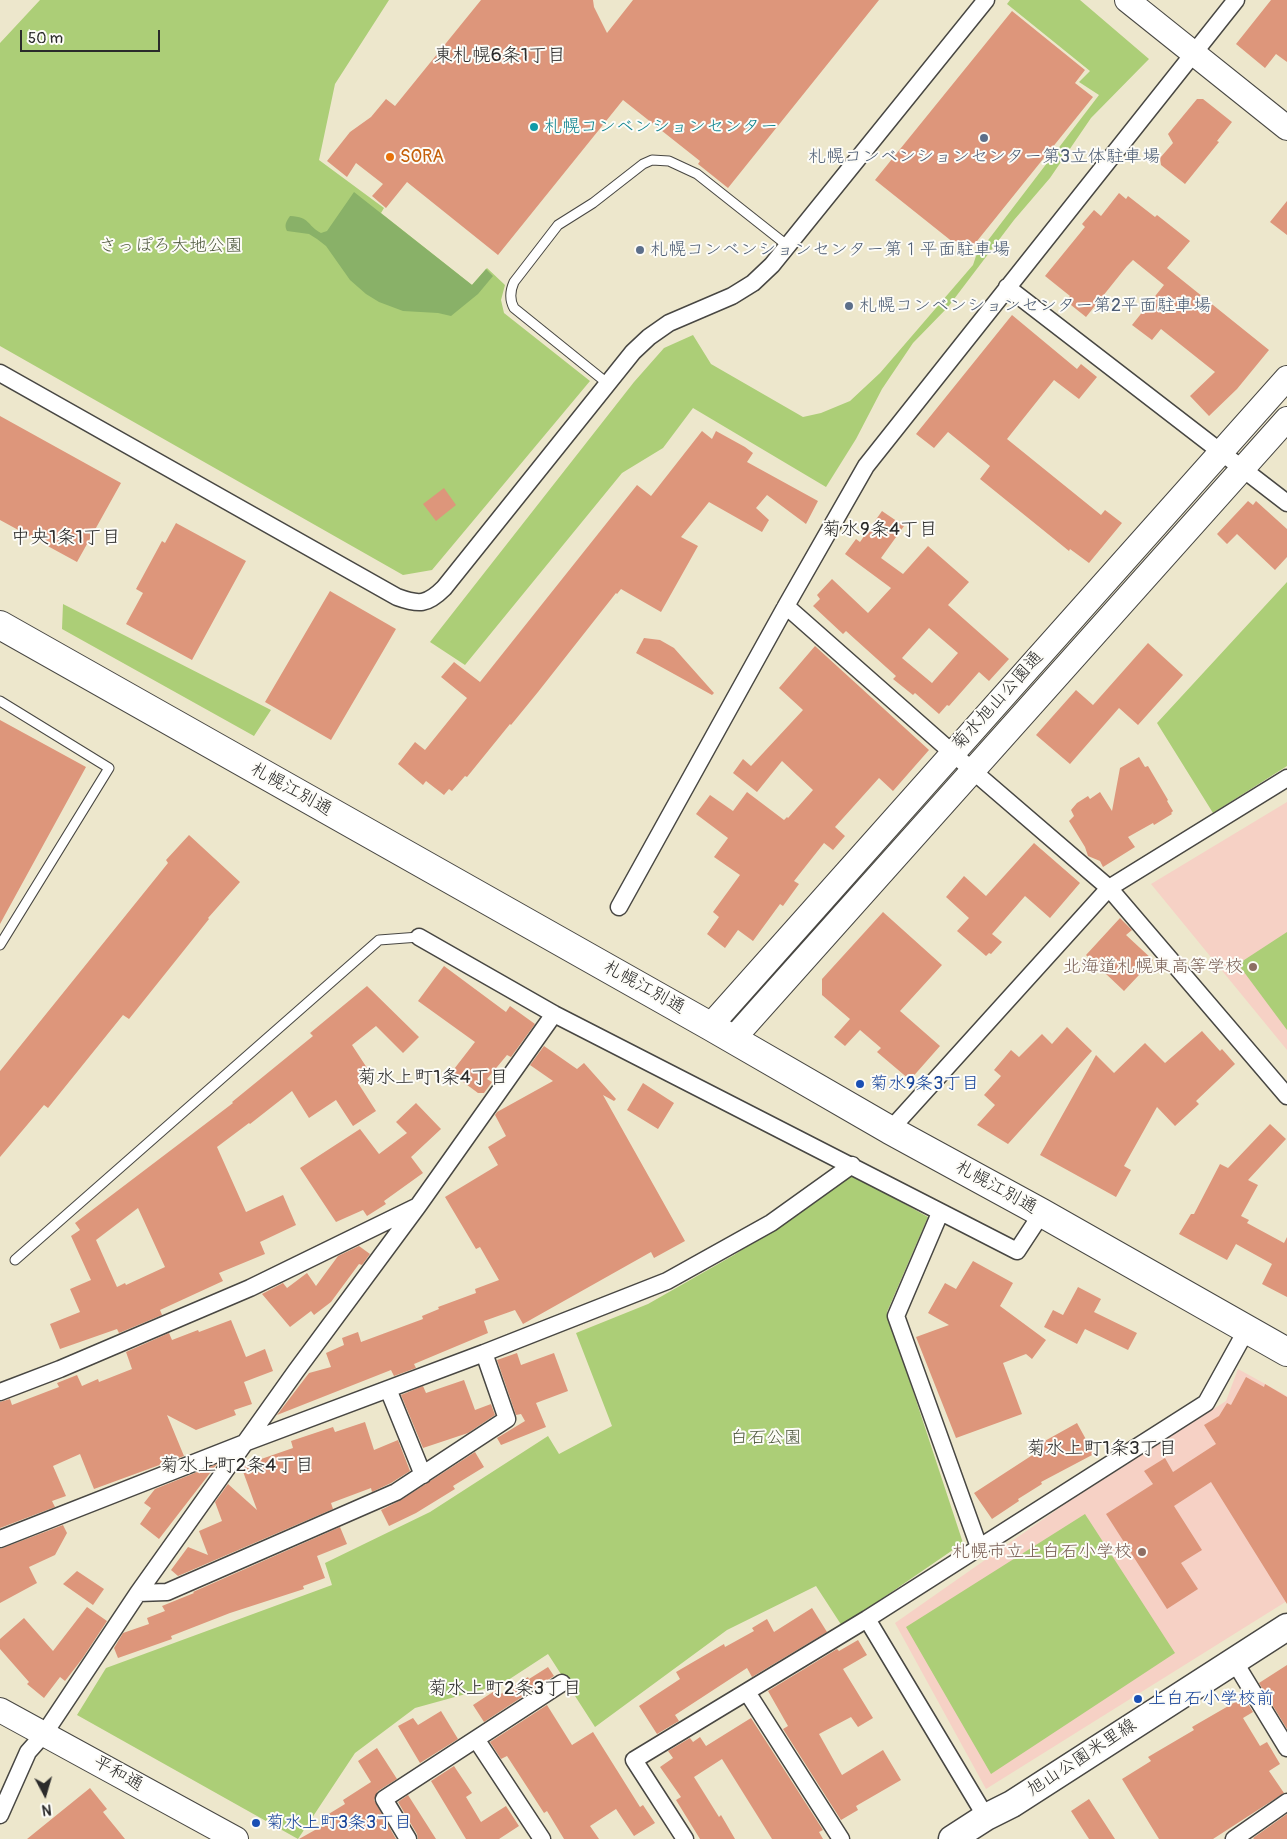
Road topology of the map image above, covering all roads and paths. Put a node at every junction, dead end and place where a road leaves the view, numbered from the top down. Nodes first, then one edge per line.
1 (986, 0) edge
2 (1127, 0) edge
3 (1236, 0) edge
4 (1193, 53) junction
5 (1287, 128) edge
6 (788, 246) junction
7 (1007, 287) junction
8 (0, 373) edge
9 (1287, 378) edge
10 (607, 383) junction
11 (1287, 419) edge
12 (1221, 451) junction
13 (1242, 467) junction
14 (1287, 503) edge
15 (786, 606) junction
16 (0, 625) edge
17 (0, 701) edge
18 (953, 752) junction
19 (973, 771) junction
20 (1287, 778) edge
21 (1109, 888) junction
22 (618, 907) dead end
23 (419, 937) joint
24 (0, 945) edge
25 (554, 1014) junction
26 (722, 1032) junction
27 (1287, 1096) edge
28 (890, 1130) junction
29 (852, 1165) junction
30 (418, 1206) junction
31 (940, 1213) junction
32 (1042, 1213) junction
33 (15, 1260) dead end
34 (1246, 1329) junction
35 (1287, 1352) edge
36 (484, 1353) junction
37 (388, 1389) junction
38 (0, 1392) edge
39 (247, 1442) junction
40 (423, 1475) junction
41 (0, 1538) edge
42 (979, 1547) junction
43 (138, 1593) junction
44 (867, 1619) junction
45 (1287, 1627) edge
46 (1234, 1661) junction
47 (562, 1682) dead end
48 (747, 1692) junction
49 (0, 1710) edge
50 (44, 1734) junction
51 (476, 1739) junction
52 (1287, 1748) edge
53 (1287, 1802) edge
54 (0, 1815) edge
55 (983, 1826) edge
56 (236, 1839) edge
57 (408, 1839) edge
58 (542, 1839) edge
59 (685, 1839) edge
60 (841, 1839) edge
61 (952, 1839) edge
62 (1234, 1839) edge

1 - 6 street
2 - 4 street
3 - 4 street
4 - 5 street
4 - 7 street
6 - 10 street
6 - 10 lane
7 - 12 street
7 - 15 street
8 - 10 street
9 - 12 street, 菊水旭山公園通
11 - 13 street, 菊水旭山公園通
12 - 13 street
12 - 18 street, 菊水旭山公園通
13 - 14 street
13 - 19 street, 菊水旭山公園通
15 - 18 street
15 - 22 street
16 - 26 highway, 札幌江別通
17 - 24 lane
18 - 19 street
18 - 26 street, 菊水旭山公園通
19 - 21 street
19 - 26 street, 菊水旭山公園通
20 - 21 street
21 - 27 street
21 - 28 street
23 - 25 street
23 - 33 lane
25 - 29 street
25 - 30 street
26 - 28 highway, 札幌江別通
28 - 32 highway, 札幌江別通
29 - 31 street
29 - 36 street
30 - 38 street
30 - 39 street
31 - 32 street
31 - 42 street
32 - 34 highway, 札幌江別通
34 - 35 highway, 札幌江別通
34 - 42 street
36 - 37 street
36 - 40 street
37 - 39 street
37 - 40 street
39 - 41 street
39 - 43 street
40 - 43 street
42 - 44 street
43 - 50 street
44 - 48 street
44 - 55 street
45 - 46 main road, 旭山公園米里線
46 - 52 street
46 - 55 main road, 旭山公園米里線
47 - 51 street
48 - 59 street
48 - 60 street
49 - 50 street, 平和通
50 - 54 street
50 - 56 street, 平和通
51 - 57 street
51 - 58 street
53 - 62 street
55 - 61 main road, 旭山公園米里線

